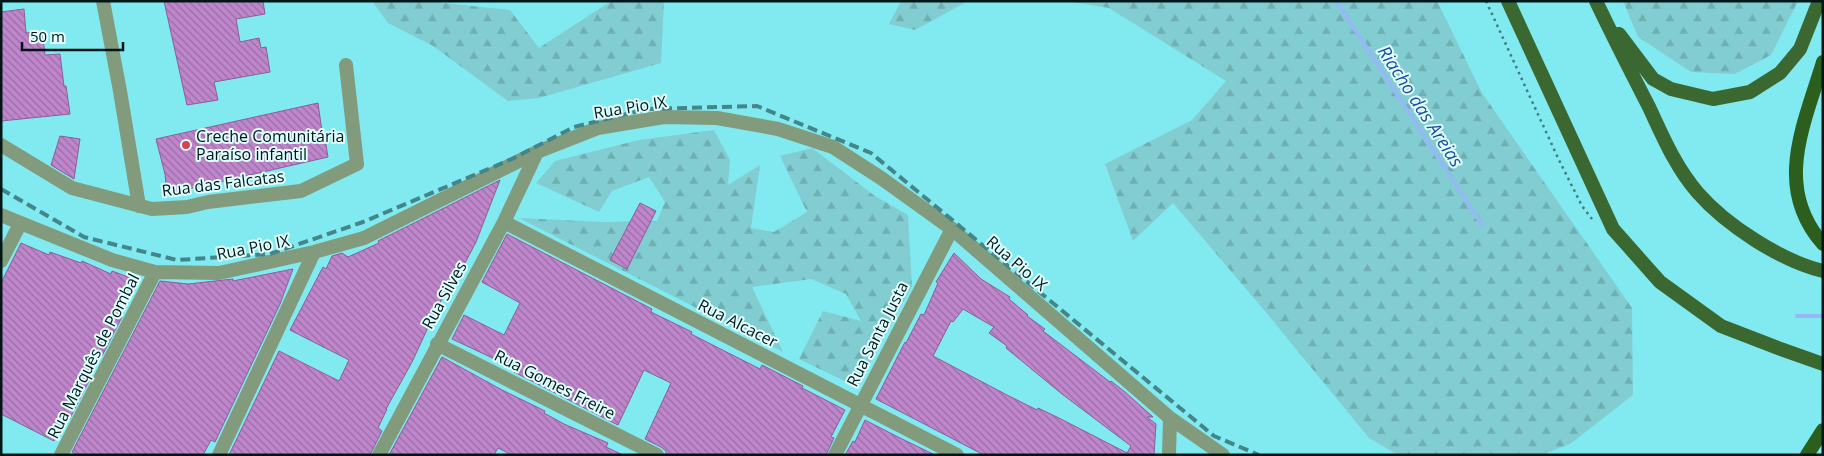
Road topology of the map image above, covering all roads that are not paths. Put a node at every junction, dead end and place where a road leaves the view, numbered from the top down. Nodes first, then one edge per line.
1 (103, 1) edge
2 (1508, 1) edge
3 (1819, 1) edge
4 (1597, 4) edge
5 (1823, 62) edge
6 (346, 64) dead end
7 (1, 146) edge
8 (538, 152) junction
9 (138, 206) junction
10 (1, 215) edge
11 (504, 222) junction
12 (20, 224) junction
13 (952, 229) junction
14 (1823, 244) edge
15 (314, 252) junction
16 (1, 261) edge
17 (1823, 271) edge
18 (155, 272) junction
19 (437, 344) junction
20 (1823, 364) edge
21 (860, 405) junction
22 (1170, 418) junction
23 (1823, 430) edge
24 (61, 455) edge
25 (219, 455) edge
26 (379, 455) edge
27 (657, 455) edge
28 (835, 455) edge
29 (957, 455) edge
30 (1169, 455) edge
31 (1223, 455) edge
32 (1808, 455) edge

1 - 9 street
2 - 20 main road
3 - 4 main road
4 - 17 main road
5 - 14 highway
6 - 9 street, Rua das Falcatas
7 - 9 street, Rua das Falcatas
8 - 11 street, Rua Silves
8 - 13 street, Rua Pio IX
8 - 15 street, Rua Pio IX
10 - 12 street, Rua Pio IX
11 - 19 street, Rua Silves
11 - 21 street, Rua Alcacer
12 - 16 street
12 - 18 street, Rua Pio IX
13 - 21 street, Rua Santa Justa
13 - 22 street, Rua Pio IX
15 - 18 street, Rua Pio IX
15 - 25 street
18 - 24 street, Rua Marquês de Pombal
19 - 26 street, Rua Silves
19 - 27 street, Rua Gomes Freire
21 - 28 street, Rua Santa Justa
21 - 29 street, Rua Alcacer
22 - 30 street
22 - 31 street, Rua Pio IX
23 - 32 highway

